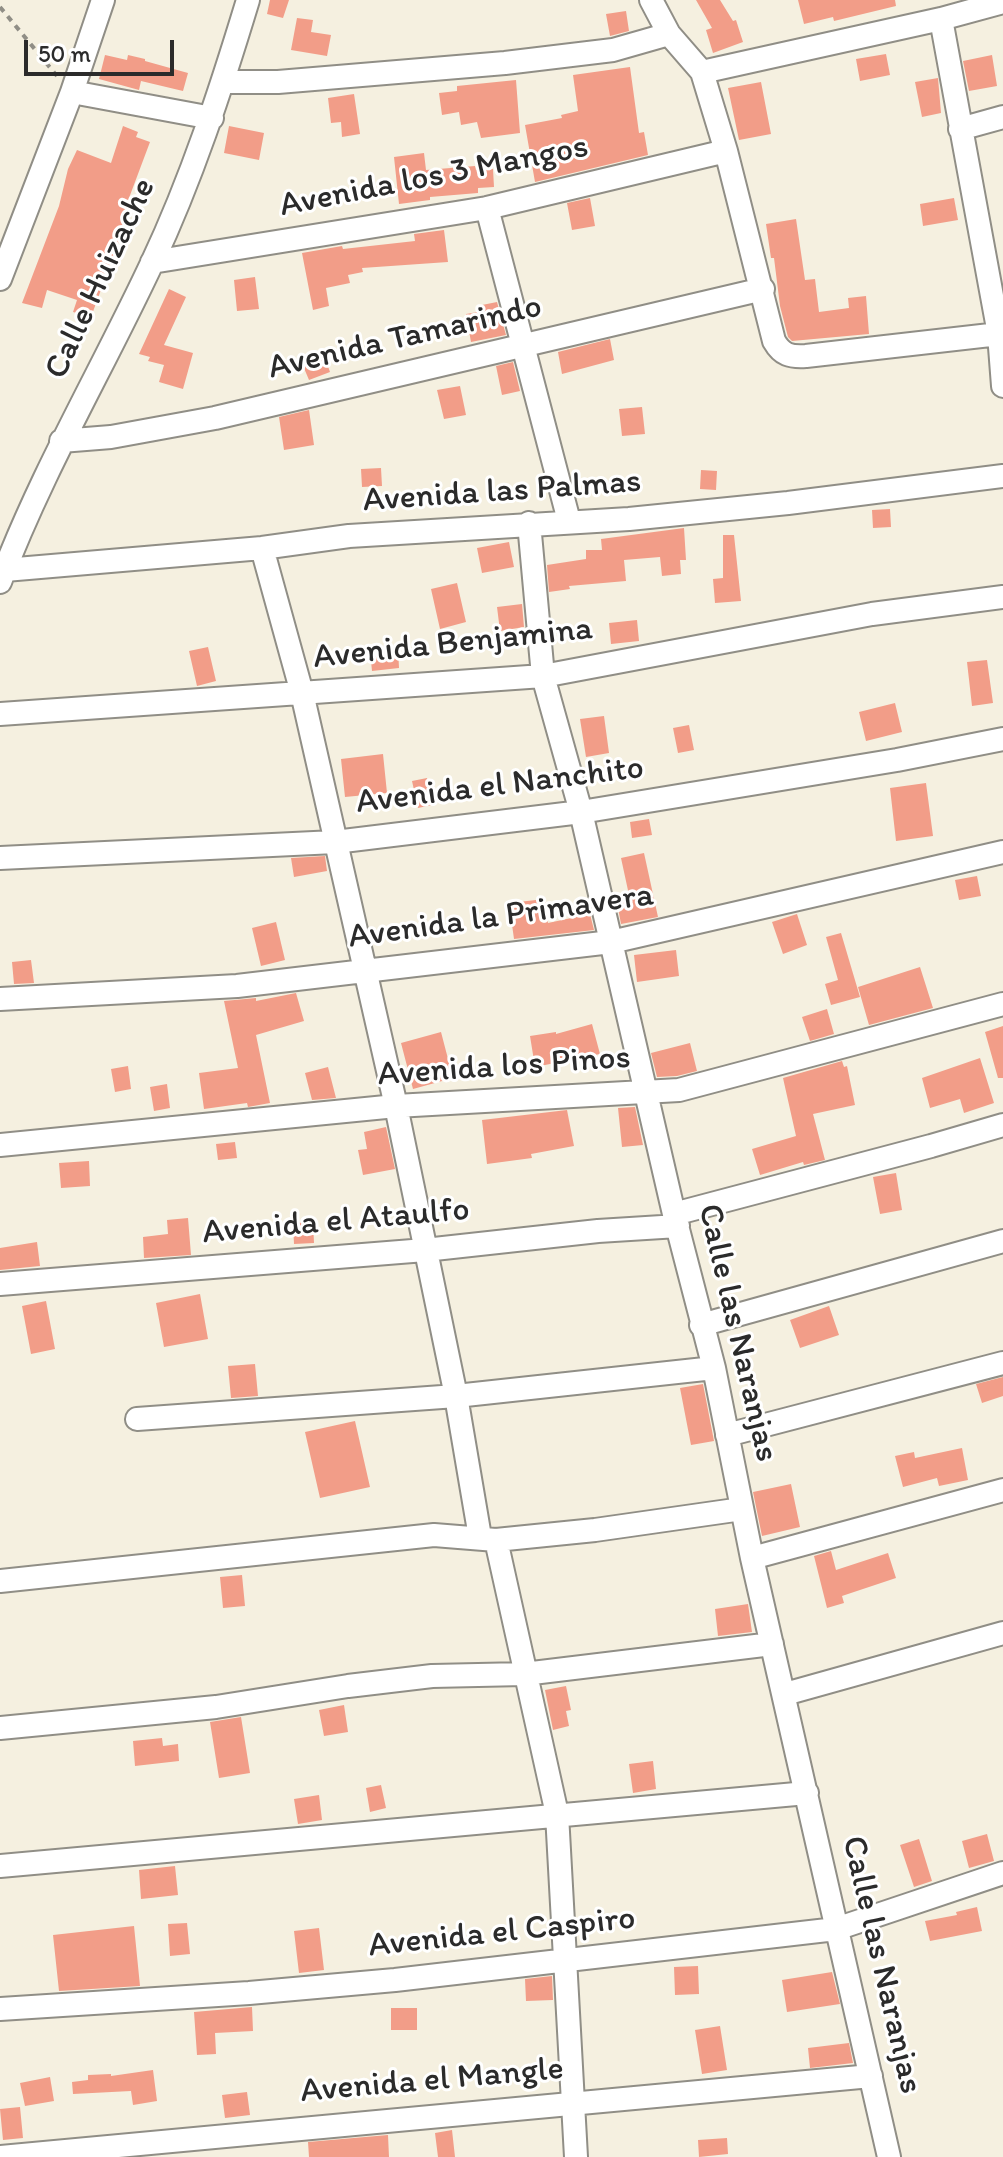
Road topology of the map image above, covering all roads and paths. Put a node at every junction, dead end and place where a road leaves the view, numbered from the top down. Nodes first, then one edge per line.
1 (103, 0) edge
2 (248, 0) edge
3 (651, 0) edge
4 (1003, 2) edge
5 (0, 7) edge
6 (941, 19) junction
7 (669, 34) junction
8 (702, 72) junction
9 (224, 82) junction
10 (72, 92) junction
11 (1003, 117) edge
12 (212, 118) junction
13 (960, 129) junction
14 (726, 151) junction
15 (487, 208) junction
16 (993, 254) edge
17 (152, 262) junction
18 (0, 279) edge
19 (763, 289) junction
20 (999, 334) junction
21 (524, 343) junction
22 (1002, 372) edge
23 (61, 441) junction
24 (1003, 476) edge
25 (569, 521) junction
26 (529, 523) junction
27 (262, 548) junction
28 (2, 576) edge
29 (1003, 597) edge
30 (543, 676) junction
31 (302, 693) junction
32 (0, 714) edge
33 (1003, 739) edge
34 (581, 812) junction
35 (335, 842) junction
36 (1003, 852) edge
37 (0, 858) edge
38 (611, 942) junction
39 (363, 970) junction
40 (0, 999) edge
41 (1003, 1004) edge
42 (646, 1092) junction
43 (396, 1106) junction
44 (1003, 1125) edge
45 (0, 1145) edge
46 (676, 1220) junction
47 (1003, 1241) edge
48 (425, 1250) junction
49 (0, 1284) edge
50 (701, 1325) junction
51 (1003, 1363) edge
52 (714, 1368) junction
53 (456, 1396) junction
54 (137, 1419) dead end
55 (727, 1435) junction
56 (1003, 1490) edge
57 (742, 1509) junction
58 (488, 1539) junction
59 (752, 1558) junction
60 (0, 1581) edge
61 (1003, 1633) edge
62 (772, 1644) junction
63 (524, 1674) junction
64 (785, 1694) junction
65 (0, 1728) edge
66 (807, 1793) junction
67 (557, 1814) junction
68 (0, 1866) edge
69 (1003, 1873) edge
70 (836, 1929) junction
71 (564, 1961) junction
72 (0, 2009) edge
73 (871, 2076) junction
74 (572, 2102) junction
75 (0, 2157) edge
76 (576, 2157) edge
77 (889, 2157) edge

1 - 10 street
2 - 9 street, Calle Huizache
3 - 7 street
4 - 6 street
5 - 10 path
6 - 8 street
6 - 13 street
7 - 8 street
7 - 9 street
8 - 14 street
9 - 12 street, Calle Huizache
10 - 12 street
10 - 18 street
11 - 13 street
12 - 17 street, Calle Huizache
13 - 16 street
14 - 15 street, Avenida los 3 Mangos
14 - 19 street
15 - 17 street, Avenida los 3 Mangos
15 - 21 street
16 - 20 street
17 - 23 street, Calle Huizache
19 - 20 street
19 - 21 street, Avenida Tamarindo
20 - 22 street
21 - 23 street, Avenida Tamarindo
21 - 25 street
23 - 28 street, Calle Huizache
24 - 25 street, Avenida las Palmas
25 - 26 street, Avenida las Palmas
26 - 27 street, Avenida las Palmas
26 - 30 street, Calle las Naranjas
27 - 28 street, Avenida las Palmas
27 - 31 street
29 - 30 street, Avenida Benjamina
30 - 31 street, Avenida Benjamina
30 - 34 street, Calle las Naranjas
31 - 32 street, Avenida Benjamina
31 - 35 street
33 - 34 street, Avenida el Nanchito
34 - 35 street, Avenida el Nanchito
34 - 38 street, Calle las Naranjas
35 - 37 street, Avenida el Nanchito
35 - 39 street
36 - 38 street, Avenida la Primavera
38 - 39 street, Avenida la Primavera
38 - 42 street, Calle las Naranjas
39 - 40 street, Avenida la Primavera
39 - 43 street
41 - 42 street, Avenida los Pinos
42 - 43 street, Avenida los Pinos
42 - 46 street, Calle las Naranjas
43 - 45 street, Avenida los Pinos
43 - 48 street
44 - 46 street, Avenida el Ataulfo
46 - 48 street, Avenida el Ataulfo
46 - 50 street, Calle las Naranjas
47 - 50 street
48 - 49 street, Avenida el Ataulfo
48 - 53 street
50 - 52 street, Calle las Naranjas
51 - 55 street
52 - 53 street
52 - 55 street, Calle las Naranjas
53 - 54 street
53 - 58 street
55 - 57 street, Calle las Naranjas
56 - 59 street
57 - 58 street
57 - 59 street, Calle las Naranjas
58 - 60 street
58 - 63 street
59 - 62 street, Calle las Naranjas
61 - 64 street
62 - 63 street
62 - 64 street, Calle las Naranjas
63 - 65 street
63 - 67 street
64 - 66 street, Calle las Naranjas
66 - 67 street
66 - 70 street, Calle las Naranjas
67 - 68 street
67 - 71 street
69 - 70 street, Avenida el Caspiro
70 - 71 street, Avenida el Caspiro
70 - 73 street, Calle las Naranjas
71 - 72 street, Avenida el Caspiro
71 - 74 street
73 - 74 street, Avenida el Mangle
73 - 77 street, Calle las Naranjas
74 - 75 street, Avenida el Mangle
74 - 76 street

